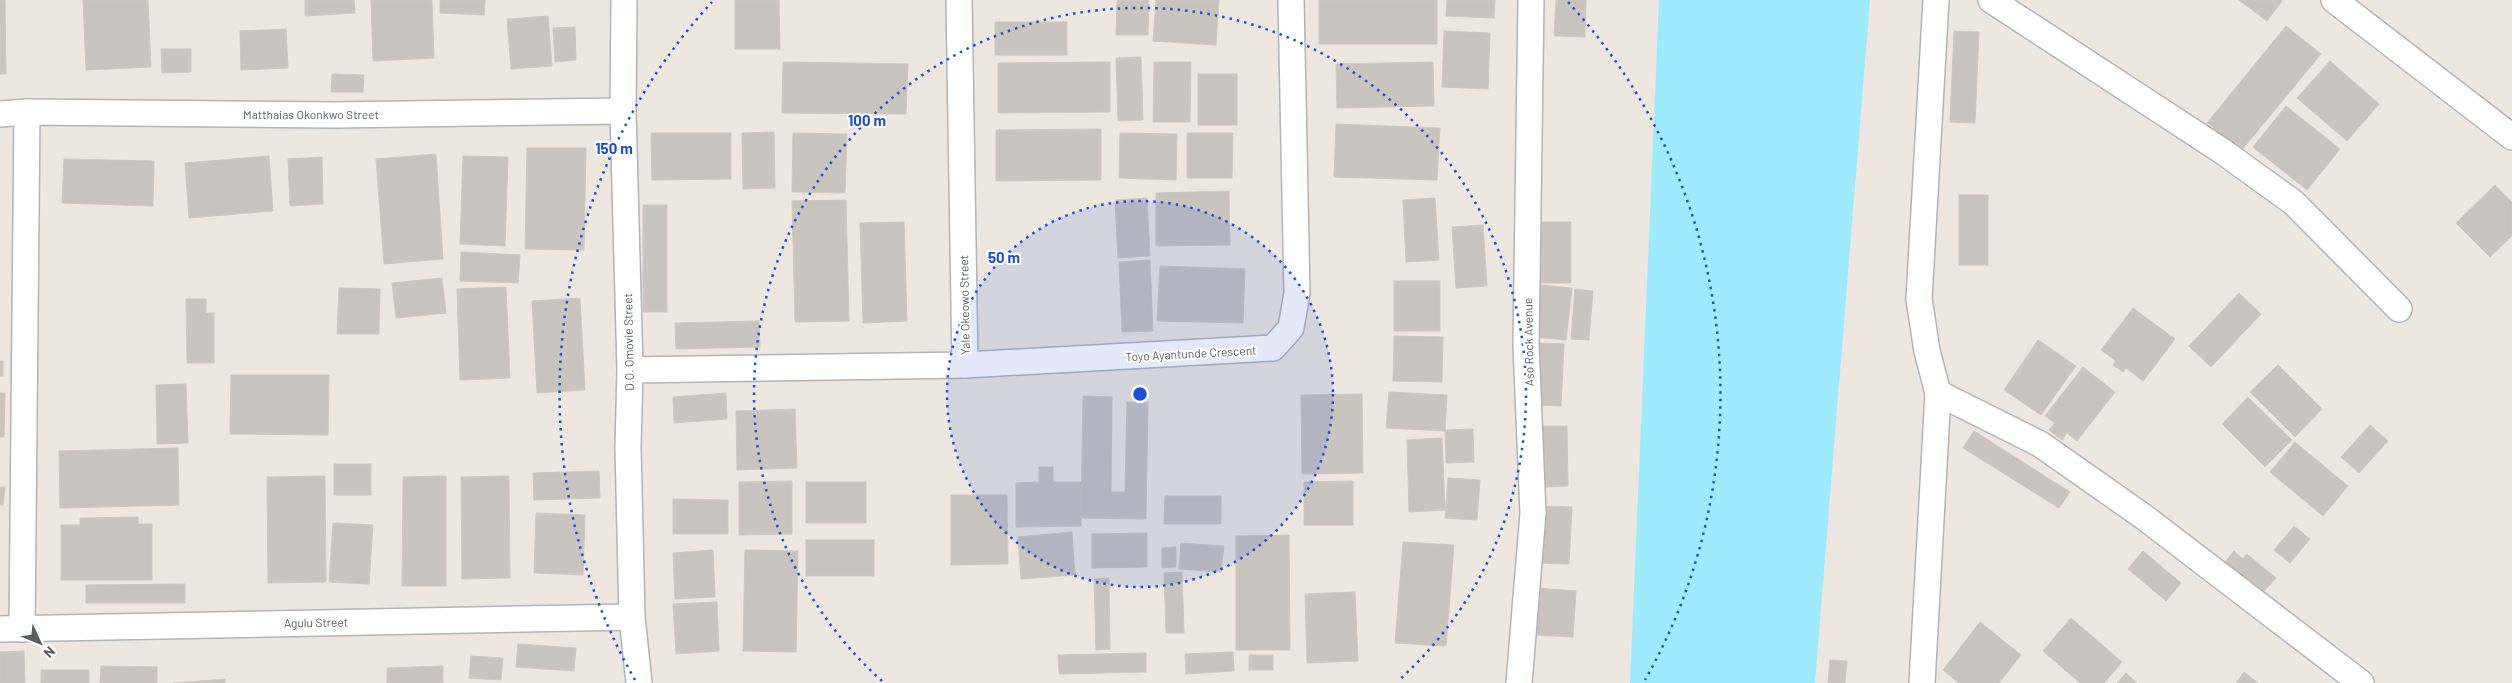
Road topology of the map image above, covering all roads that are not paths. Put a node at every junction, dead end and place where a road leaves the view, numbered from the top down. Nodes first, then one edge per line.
1 (624, 0) edge
2 (959, 0) edge
3 (1291, 0) edge
4 (1531, 0) edge
5 (1936, 0) edge
6 (1991, 0) edge
7 (2334, 0) edge
8 (623, 111) junction
9 (28, 112) junction
10 (0, 114) edge
11 (2512, 137) edge
12 (2399, 309) dead end
13 (965, 365) junction
14 (630, 370) junction
15 (1938, 393) junction
16 (632, 617) junction
17 (11, 629) edge
18 (639, 683) edge
19 (1519, 683) edge
20 (1922, 683) edge
21 (2361, 683) edge

1 - 8 street, D.O. Omovie Street
2 - 13 street, Yale Okeowo Street
3 - 13 street, Toyo Ayantunde Crescent
4 - 19 street, Aso Rock Avenue
5 - 15 street
6 - 12 street
7 - 11 street
8 - 9 street, Matthaias Okonkwo Street
8 - 14 street, D.O. Omovie Street
9 - 10 street, Matthaias Okonkwo Street
9 - 17 street
13 - 14 street, Yale Okeowo Street
14 - 16 street, D.O. Omovie Street
15 - 20 street
15 - 21 street
16 - 17 street, Agulu Street
16 - 18 street, D.O. Omovie Street

